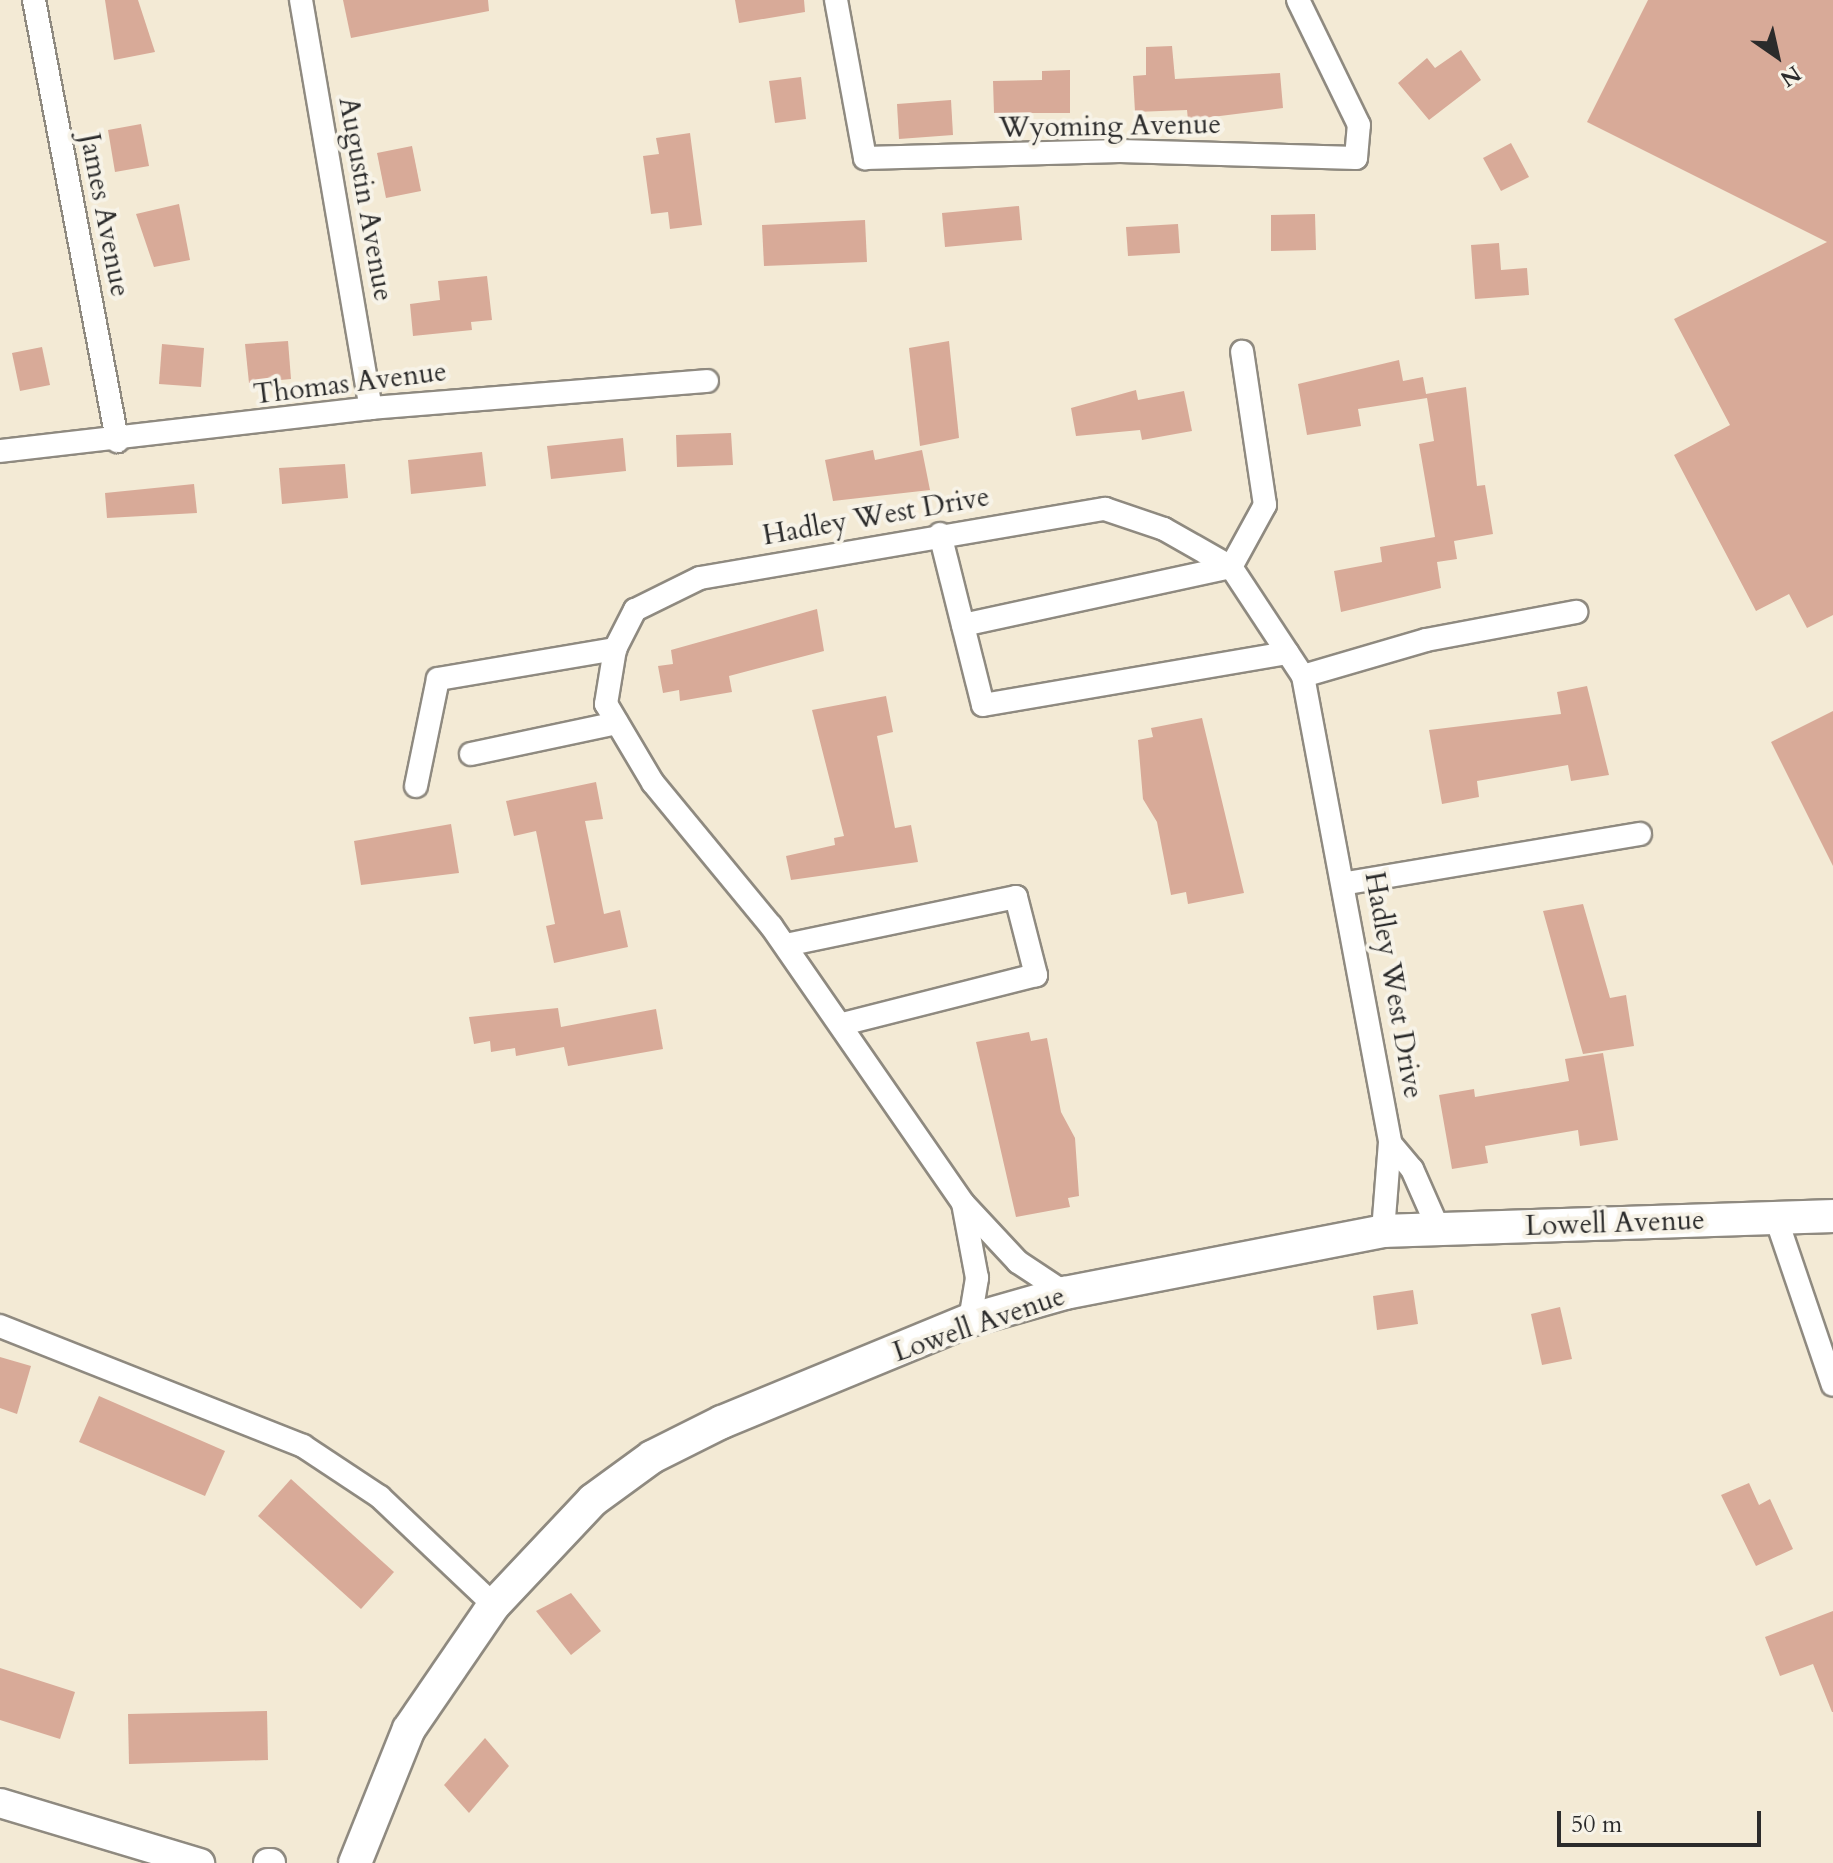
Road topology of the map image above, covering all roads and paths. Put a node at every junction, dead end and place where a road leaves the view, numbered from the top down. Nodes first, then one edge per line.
1 (34, 0) edge
2 (301, 0) edge
3 (836, 0) edge
4 (1298, 0) edge
5 (1242, 352) dead end
6 (707, 381) dead end
7 (371, 408) junction
8 (117, 441) junction
9 (0, 451) edge
10 (940, 534) junction
11 (1231, 567) junction
12 (1576, 612) dead end
13 (963, 625) junction
14 (615, 649) junction
15 (1288, 653) junction
16 (1303, 676) junction
17 (617, 723) junction
18 (471, 754) dead end
19 (416, 786) dead end
20 (1640, 834) dead end
21 (1347, 883) junction
22 (786, 945) junction
23 (842, 1024) junction
24 (1390, 1143) junction
25 (963, 1203) junction
26 (1833, 1216) edge
27 (1776, 1218) junction
28 (1438, 1228) junction
29 (1383, 1231) junction
30 (1065, 1293) junction
31 (970, 1320) junction
32 (0, 1326) edge
33 (1833, 1385) edge
34 (494, 1605) junction
35 (0, 1803) edge
36 (200, 1863) edge
37 (355, 1863) edge

1 - 8 street, James Avenue
2 - 7 street, Augustin Avenue
3 - 4 street, Wyoming Avenue
5 - 11 street
6 - 7 street, Thomas Avenue
7 - 8 street, Thomas Avenue
8 - 9 street, Thomas Avenue
10 - 11 street, Hadley West Drive
10 - 13 street
10 - 14 street, Hadley West Drive
11 - 13 street
11 - 15 street, Hadley West Drive
12 - 16 street
13 - 15 street
14 - 17 street, Hadley West Drive
14 - 19 street
15 - 16 street, Hadley West Drive
16 - 21 street, Hadley West Drive
17 - 18 street
17 - 22 street, Hadley West Drive
20 - 21 street
21 - 24 street, Hadley West Drive
22 - 23 street, Hadley West Drive
22 - 23 street
23 - 25 street, Hadley West Drive
24 - 28 street, Hadley West Drive
24 - 29 street, Hadley West Drive
25 - 30 street, Hadley West Drive
25 - 31 street, Hadley West Drive
26 - 27 main road, Lowell Avenue
27 - 28 main road, Lowell Avenue
27 - 33 street
28 - 29 main road, Lowell Avenue
29 - 30 main road, Lowell Avenue
30 - 31 main road, Lowell Avenue
31 - 34 main road, Lowell Avenue
32 - 34 street
34 - 37 main road, Lowell Avenue
35 - 36 street

